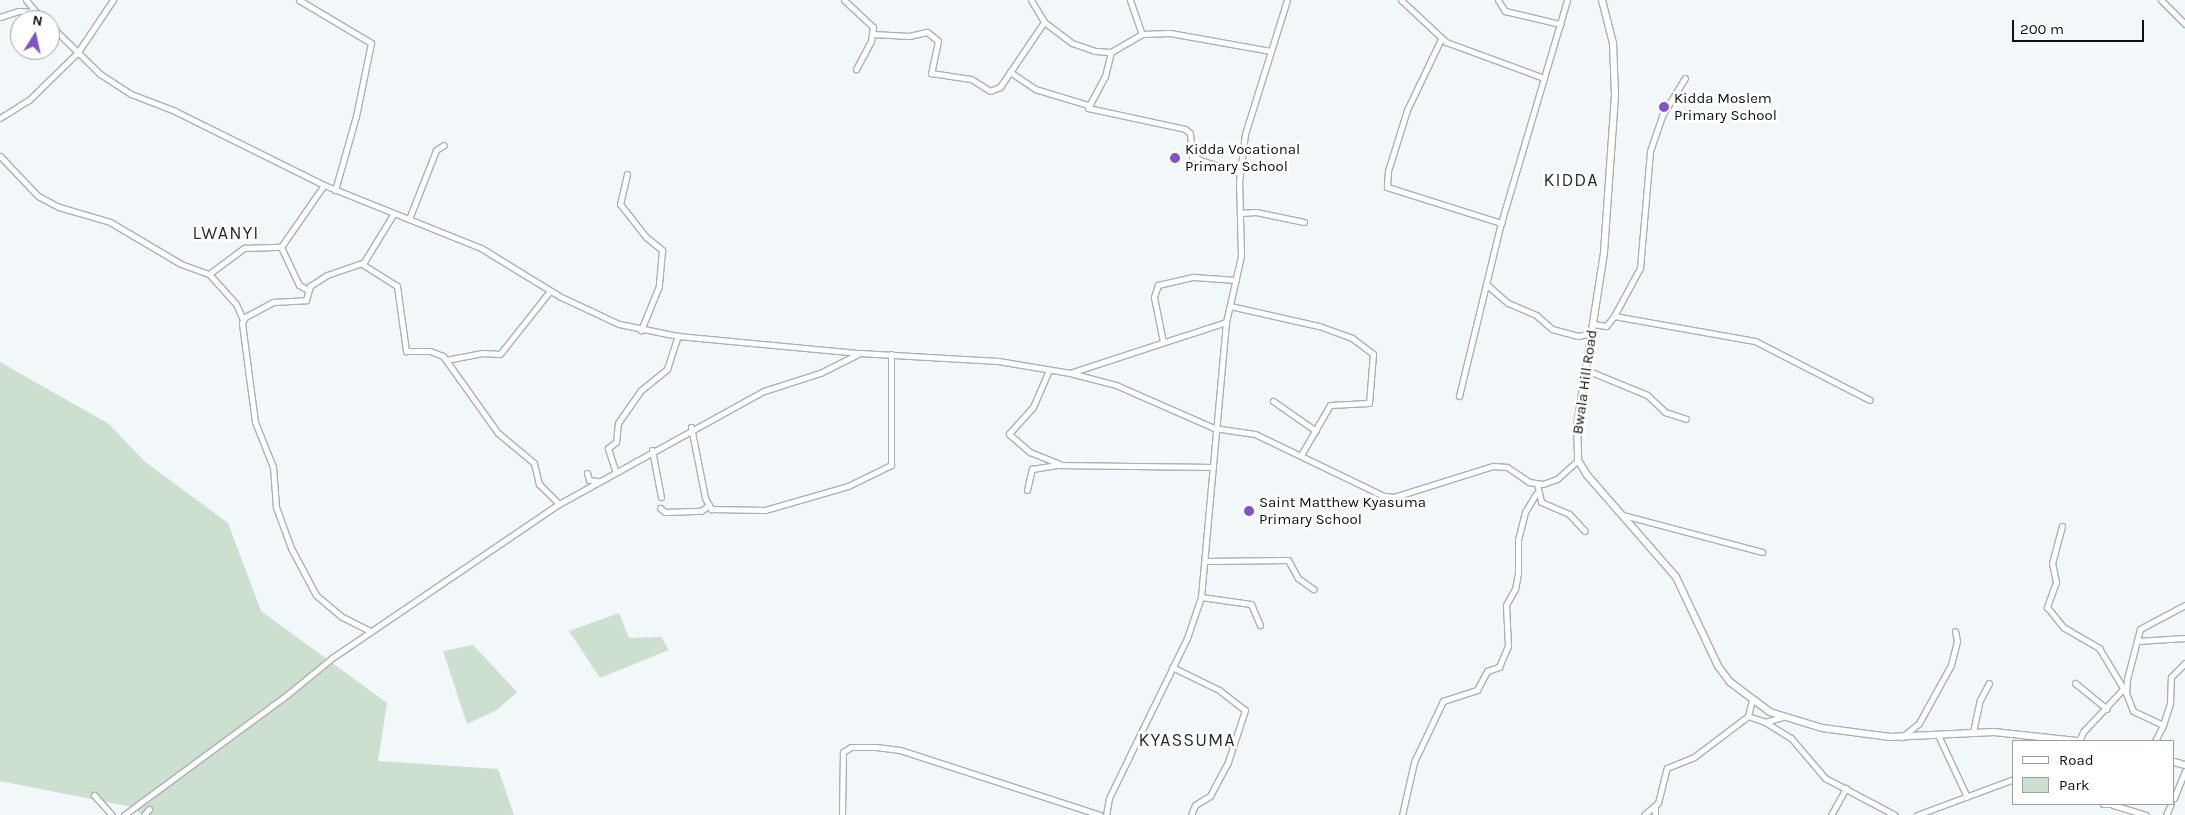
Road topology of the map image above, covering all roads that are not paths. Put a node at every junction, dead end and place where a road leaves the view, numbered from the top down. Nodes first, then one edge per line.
1 (113, 0) edge
2 (299, 0) edge
3 (844, 0) edge
4 (1031, 0) edge
5 (1130, 0) edge
6 (1287, 0) edge
7 (1400, 0) edge
8 (1498, 0) edge
9 (1567, 0) edge
10 (1602, 0) edge
11 (2161, 0) edge
12 (1044, 22) junction
13 (1560, 24) junction
14 (2185, 24) edge
15 (873, 34) junction
16 (1142, 34) junction
17 (60, 35) edge
18 (1441, 39) junction
19 (78, 52) junction
20 (1111, 52) junction
21 (1270, 52) junction
22 (856, 69) dead end
23 (1010, 72) junction
24 (1544, 78) junction
25 (1685, 78) dead end
26 (1088, 105) junction
27 (0, 118) edge
28 (444, 145) dead end
29 (0, 156) edge
30 (1239, 173) junction
31 (627, 174) dead end
32 (324, 185) junction
33 (335, 190) junction
34 (394, 213) junction
35 (1240, 213) junction
36 (409, 218) junction
37 (1304, 222) dead end
38 (1501, 223) junction
39 (281, 248) junction
40 (362, 264) junction
41 (209, 274) junction
42 (1236, 280) junction
43 (1486, 284) junction
44 (308, 290) junction
45 (550, 291) junction
46 (1230, 306) junction
47 (1614, 316) junction
48 (243, 320) junction
49 (1226, 322) junction
50 (1593, 324) junction
51 (641, 330) junction
52 (1592, 332) junction
53 (678, 336) junction
54 (1163, 342) junction
55 (859, 353) junction
56 (891, 354) junction
57 (446, 360) junction
58 (1584, 369) junction
59 (1049, 370) junction
60 (1070, 373) junction
61 (1459, 396) dead end
62 (1870, 400) dead end
63 (1273, 401) dead end
64 (1686, 419) dead end
65 (691, 427) junction
66 (1214, 428) junction
67 (1316, 432) junction
68 (652, 450) junction
69 (1301, 455) junction
70 (1578, 460) junction
71 (1062, 465) junction
72 (1213, 466) junction
73 (615, 470) junction
74 (587, 473) dead end
75 (597, 481) junction
76 (1537, 484) junction
77 (1027, 490) dead end
78 (1536, 494) junction
79 (661, 497) dead end
80 (559, 504) junction
81 (708, 504) junction
82 (660, 508) dead end
83 (1620, 515) junction
84 (2062, 526) dead end
85 (1585, 531) dead end
86 (1762, 552) dead end
87 (1205, 562) junction
88 (1313, 589) dead end
89 (1201, 597) junction
90 (2185, 605) edge
91 (1260, 625) dead end
92 (370, 631) junction
93 (1955, 631) dead end
94 (2185, 638) edge
95 (2137, 641) junction
96 (2185, 663) edge
97 (1172, 668) junction
98 (1989, 683) dead end
99 (2075, 683) dead end
100 (2125, 689) junction
101 (1752, 700) junction
102 (2106, 709) junction
103 (1748, 716) junction
104 (1782, 717) junction
105 (1765, 722) junction
106 (2163, 725) junction
107 (1973, 732) junction
108 (1938, 734) junction
109 (1901, 738) junction
110 (2066, 740) edge
111 (2079, 740) edge
112 (2156, 740) edge
113 (2185, 772) edge
114 (2012, 779) edge
115 (1846, 788) junction
116 (94, 795) dead end
117 (2175, 796) edge
118 (1967, 797) junction
119 (2114, 805) edge
120 (1655, 807) junction
121 (149, 810) dead end
122 (112, 815) edge
123 (124, 815) edge
124 (144, 815) edge
125 (842, 815) edge
126 (1100, 815) edge
127 (1106, 815) edge
128 (1192, 815) edge
129 (1402, 815) edge
130 (1644, 815) edge
131 (1655, 815) edge
132 (1831, 815) edge
133 (1895, 815) edge
134 (1918, 815) edge
135 (2146, 815) edge

1 - 19 street
2 - 33 street
3 - 15 street
4 - 12 street
5 - 16 street
6 - 21 street
7 - 18 street
8 - 13 street
9 - 13 street
10 - 50 street, Bwala Hill Road
11 - 14 street
12 - 20 street
12 - 23 street
13 - 24 street
15 - 22 street
15 - 23 street
16 - 20 street
16 - 21 street
17 - 19 street
18 - 24 street
18 - 38 street
19 - 27 street
19 - 32 street
20 - 26 street
21 - 30 street
23 - 26 street
24 - 38 street
25 - 47 street
26 - 30 street
28 - 36 street
29 - 41 street
30 - 35 street
31 - 51 street
32 - 33 street
32 - 39 street
33 - 34 street
34 - 36 street
34 - 40 street
35 - 37 street
35 - 42 street
36 - 45 street
38 - 43 street
39 - 41 street
39 - 44 street
40 - 44 street
40 - 57 street
41 - 48 street
42 - 46 street
42 - 54 street
43 - 52 street
43 - 61 street
44 - 48 street
45 - 51 street
45 - 57 street
46 - 49 street
46 - 67 street
47 - 50 street
47 - 62 street
48 - 92 street
49 - 54 street
49 - 66 street
50 - 52 street, Bwala Hill Road
51 - 53 street
52 - 58 street, Bwala Hill Road
53 - 55 street
53 - 73 street
54 - 60 street
55 - 56 street
55 - 65 street
56 - 59 street
56 - 81 street
57 - 80 street
58 - 64 street
58 - 70 street, Bwala Hill Road
59 - 60 street
59 - 71 street
60 - 66 street
63 - 67 street
65 - 68 street
65 - 81 street
66 - 69 street
66 - 72 street
67 - 69 street
68 - 73 street
68 - 79 street
69 - 76 street
70 - 76 street
70 - 83 street
71 - 72 street
71 - 77 street
72 - 87 street
73 - 75 street
74 - 75 street
75 - 80 street
76 - 78 street
78 - 85 street
78 - 129 street
80 - 92 street
81 - 82 street
83 - 86 street
83 - 101 street
84 - 100 street
87 - 88 street
87 - 89 street
89 - 91 street
89 - 97 street
90 - 95 street
92 - 123 street
93 - 109 street
94 - 95 street
95 - 100 street
96 - 106 street
97 - 127 street
97 - 128 street
98 - 107 street
99 - 102 street
100 - 102 street
100 - 106 street
101 - 103 street
101 - 104 street
102 - 111 street
103 - 105 street
103 - 120 street
104 - 105 street
104 - 109 street
105 - 115 street
106 - 112 street
107 - 108 street
107 - 110 street
108 - 109 street
108 - 118 street
113 - 117 street
114 - 118 street
115 - 132 street
115 - 133 street
116 - 122 street
118 - 134 street
119 - 135 street
120 - 130 street
120 - 131 street
121 - 124 street
125 - 126 street

